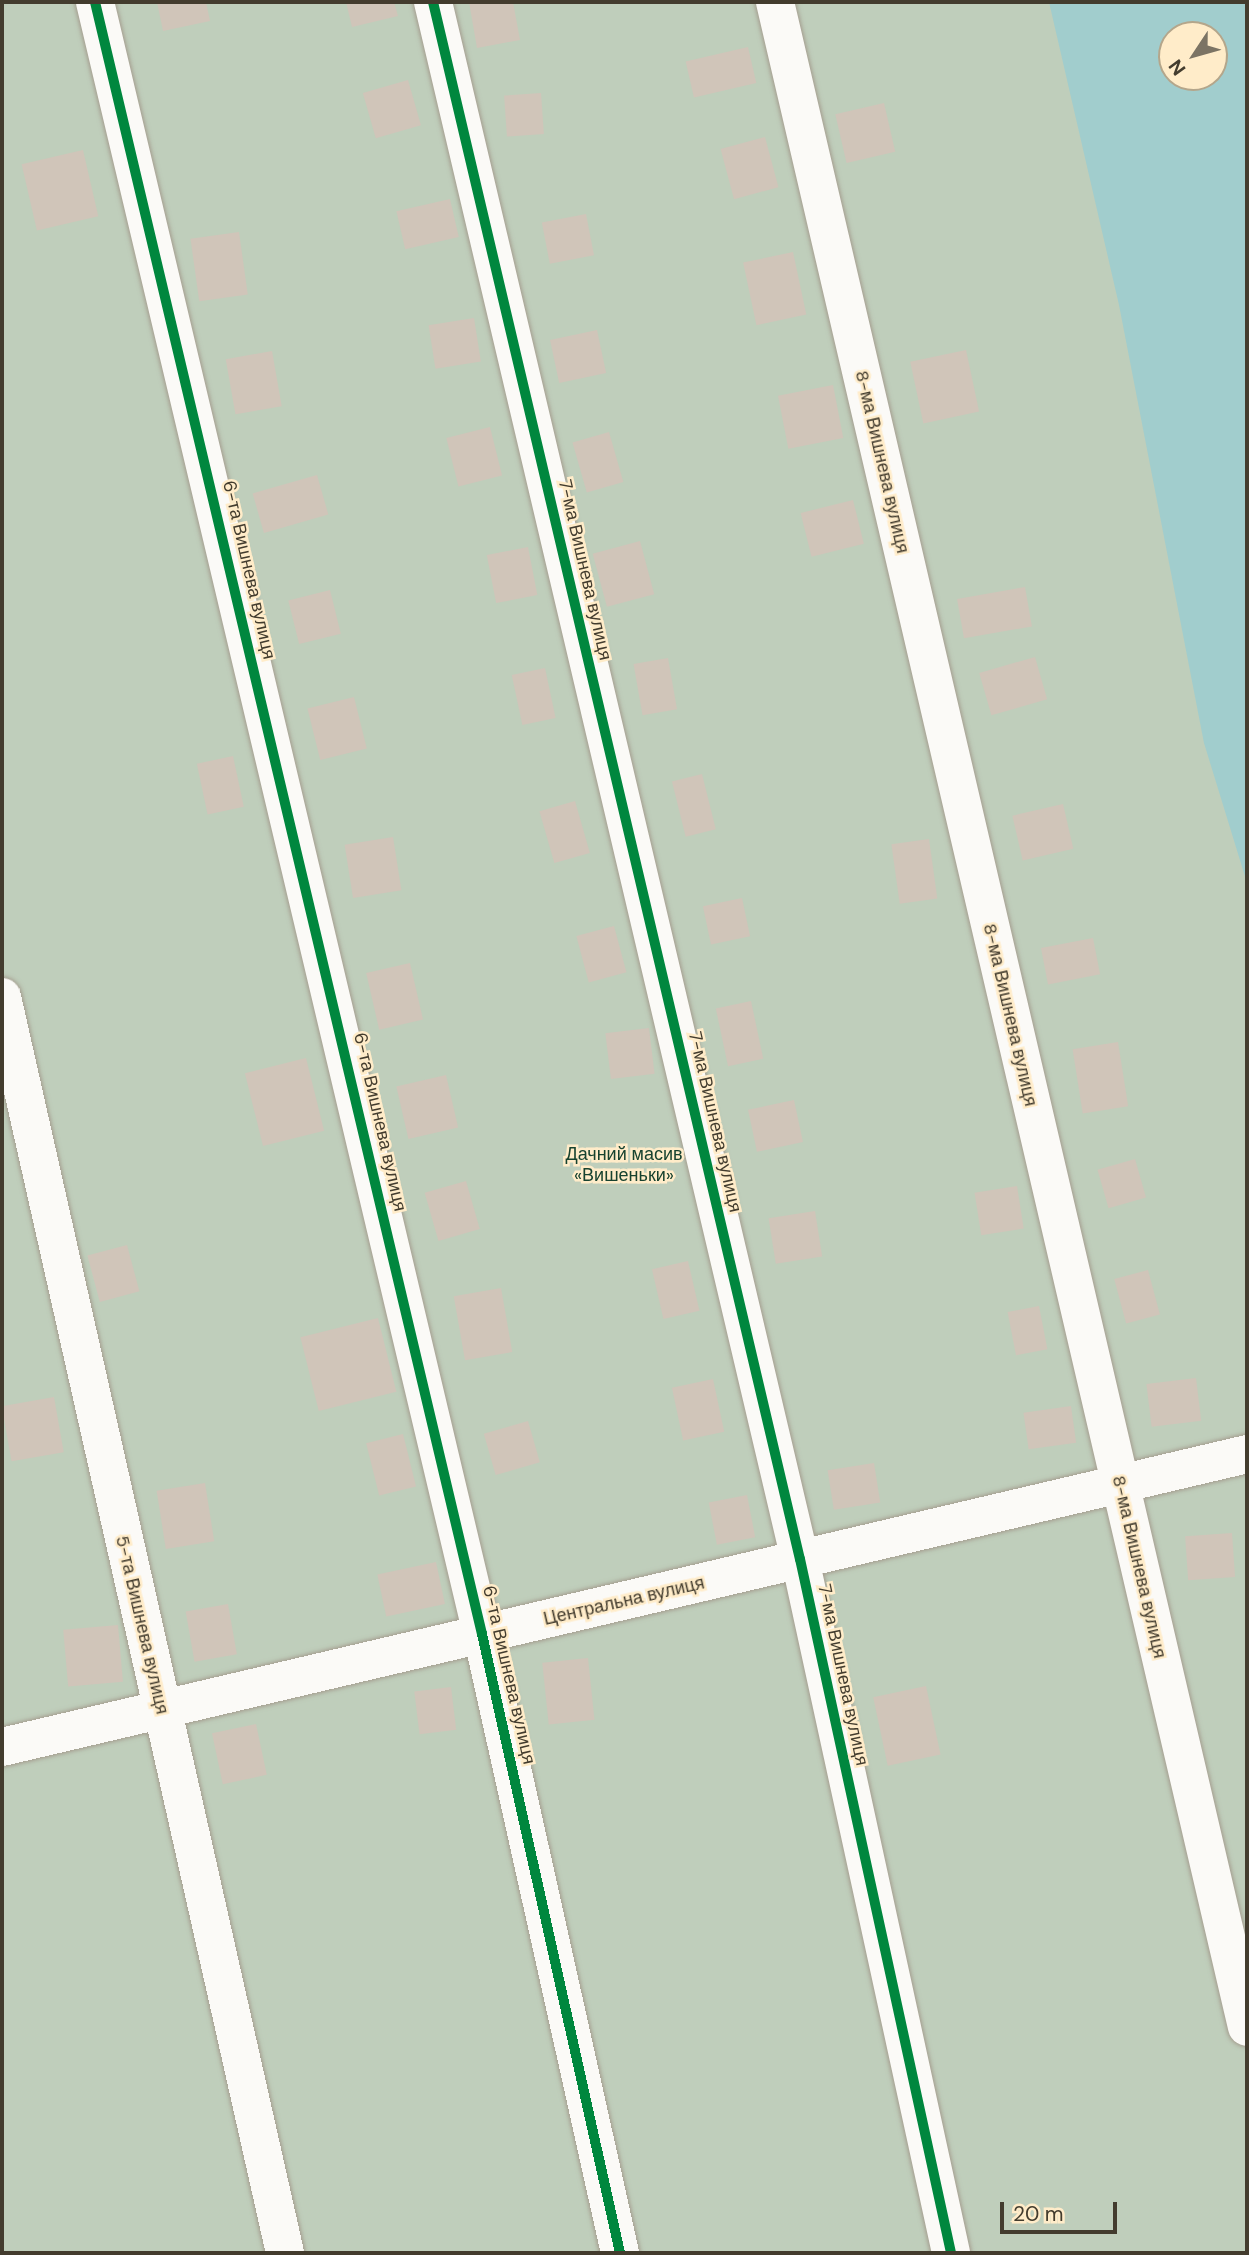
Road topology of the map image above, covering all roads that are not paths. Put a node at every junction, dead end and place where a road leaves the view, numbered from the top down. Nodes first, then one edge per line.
1 (95, 2) edge
2 (433, 2) edge
3 (775, 2) edge
4 (2, 997) edge
5 (1247, 1454) edge
6 (1119, 1485) junction
7 (800, 1559) junction
8 (482, 1634) junction
9 (161, 1710) junction
10 (2, 1747) edge
11 (1247, 2027) edge
12 (285, 2253) edge
13 (620, 2253) edge
14 (951, 2253) edge

1 - 8 street, 6-та Вишнева вулиця
2 - 7 street, 7-ма Вишнева вулиця
3 - 6 street, 8-ма Вишнева вулиця
4 - 9 street, 5-та Вишнева вулиця
5 - 6 street, Центральна вулиця
6 - 7 street, Центральна вулиця
6 - 11 street, 8-ма Вишнева вулиця
7 - 8 street, Центральна вулиця
7 - 14 street, 7-ма Вишнева вулиця
8 - 9 street, Центральна вулиця
8 - 13 street, 6-та Вишнева вулиця
9 - 10 street, Центральна вулиця
9 - 12 street, 5-та Вишнева вулиця

